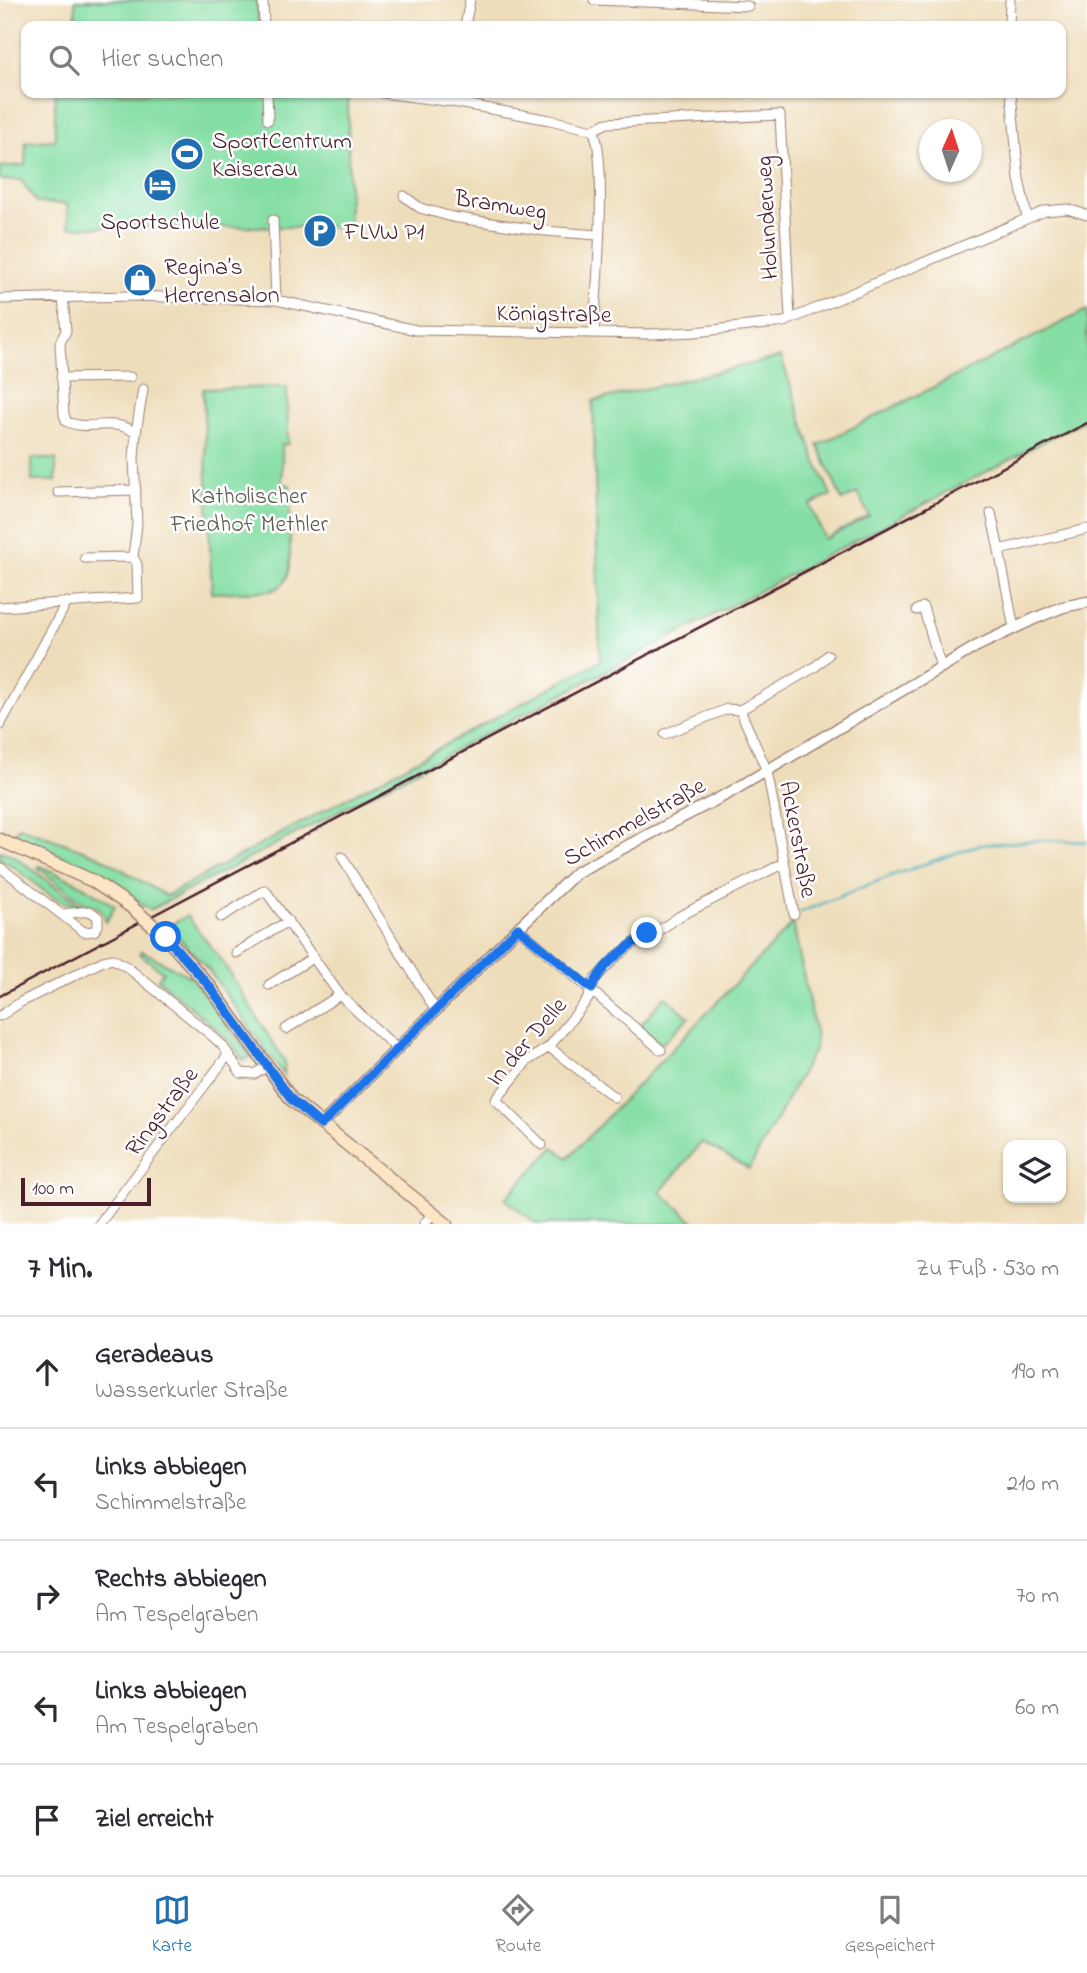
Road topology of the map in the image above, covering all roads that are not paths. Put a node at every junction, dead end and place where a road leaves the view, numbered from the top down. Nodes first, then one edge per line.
1 (263, 0) edge
2 (470, 0) edge
3 (594, 0) edge
4 (1010, 0) edge
5 (748, 6) dead end
6 (264, 21) edge
7 (466, 21) edge
8 (1009, 21) edge
9 (267, 98) edge
10 (454, 98) edge
11 (1011, 98) edge
12 (268, 120) dead end
13 (593, 130) junction
14 (404, 196) dead end
15 (1087, 215) edge
16 (1027, 217) junction
17 (273, 220) dead end
18 (598, 235) junction
19 (63, 297) junction
20 (0, 299) edge
21 (276, 300) junction
22 (790, 319) junction
23 (594, 333) junction
24 (130, 377) dead end
25 (61, 378) junction
26 (143, 389) dead end
27 (136, 433) junction
28 (136, 490) junction
29 (58, 492) dead end
30 (991, 513) dead end
31 (1087, 529) edge
32 (999, 550) junction
33 (133, 557) junction
34 (85, 558) dead end
35 (1087, 601) edge
36 (67, 602) junction
37 (0, 607) edge
38 (917, 610) dead end
39 (1014, 628) junction
40 (828, 656) dead end
41 (942, 667) junction
42 (740, 710) junction
43 (0, 726) edge
44 (665, 734) dead end
45 (767, 771) junction
46 (0, 840) edge
47 (342, 857) dead end
48 (784, 863) junction
49 (0, 867) edge
50 (62, 914) dead end
51 (794, 914) dead end
52 (221, 917) dead end
53 (288, 921) junction
54 (518, 928) junction
55 (236, 953) dead end
56 (314, 957) junction
57 (269, 985) dead end
58 (592, 989) junction
59 (340, 995) junction
60 (436, 1011) junction
61 (0, 1016) edge
62 (286, 1029) dead end
63 (549, 1047) junction
64 (397, 1049) junction
65 (662, 1050) dead end
66 (228, 1055) junction
67 (267, 1066) junction
68 (614, 1097) dead end
69 (321, 1125) junction
70 (542, 1145) dead end
71 (433, 1213) junction
72 (99, 1224) edge
73 (424, 1224) edge
74 (446, 1224) edge

1 - 6 street
2 - 7 street
3 - 5 street
4 - 8 street
9 - 12 street
10 - 13 street
11 - 16 street
13 - 18 street
13 - 22 street, Holunderweg
14 - 18 street, Bramweg
15 - 16 street, Königstraße
16 - 22 street, Königstraße
17 - 21 street
18 - 23 street
19 - 20 street, Königstraße
19 - 21 street, Königstraße
19 - 25 street
21 - 23 street, Königstraße
22 - 23 street, Königstraße
24 - 25 street
25 - 27 street
26 - 27 street
27 - 28 street
28 - 29 street
28 - 33 street
30 - 32 street
31 - 32 street
32 - 39 street
33 - 34 street
33 - 36 street
35 - 39 street, Schimmelstraße
36 - 37 street
36 - 43 street
38 - 41 street
39 - 41 street, Schimmelstraße
40 - 42 street
41 - 45 street, Schimmelstraße
42 - 44 street
42 - 45 street
45 - 48 street, Ackerstraße
45 - 54 street, Schimmelstraße
46 - 67 main road, bridge
47 - 60 street
48 - 51 street, Ackerstraße
48 - 58 street, In der Delle
49 - 50 street
52 - 53 street
53 - 55 street
53 - 56 street
54 - 58 street
54 - 60 street, Schimmelstraße
56 - 57 street
56 - 59 street
58 - 63 street, In der Delle
58 - 65 street
59 - 62 street
59 - 64 street
60 - 64 street, Schimmelstraße
61 - 66 street
63 - 68 street
63 - 70 street, In der Delle
64 - 69 street, Schimmelstraße
66 - 67 street
66 - 72 street, Ringstraße
67 - 69 main road
69 - 71 main road
71 - 73 street
71 - 74 main road

